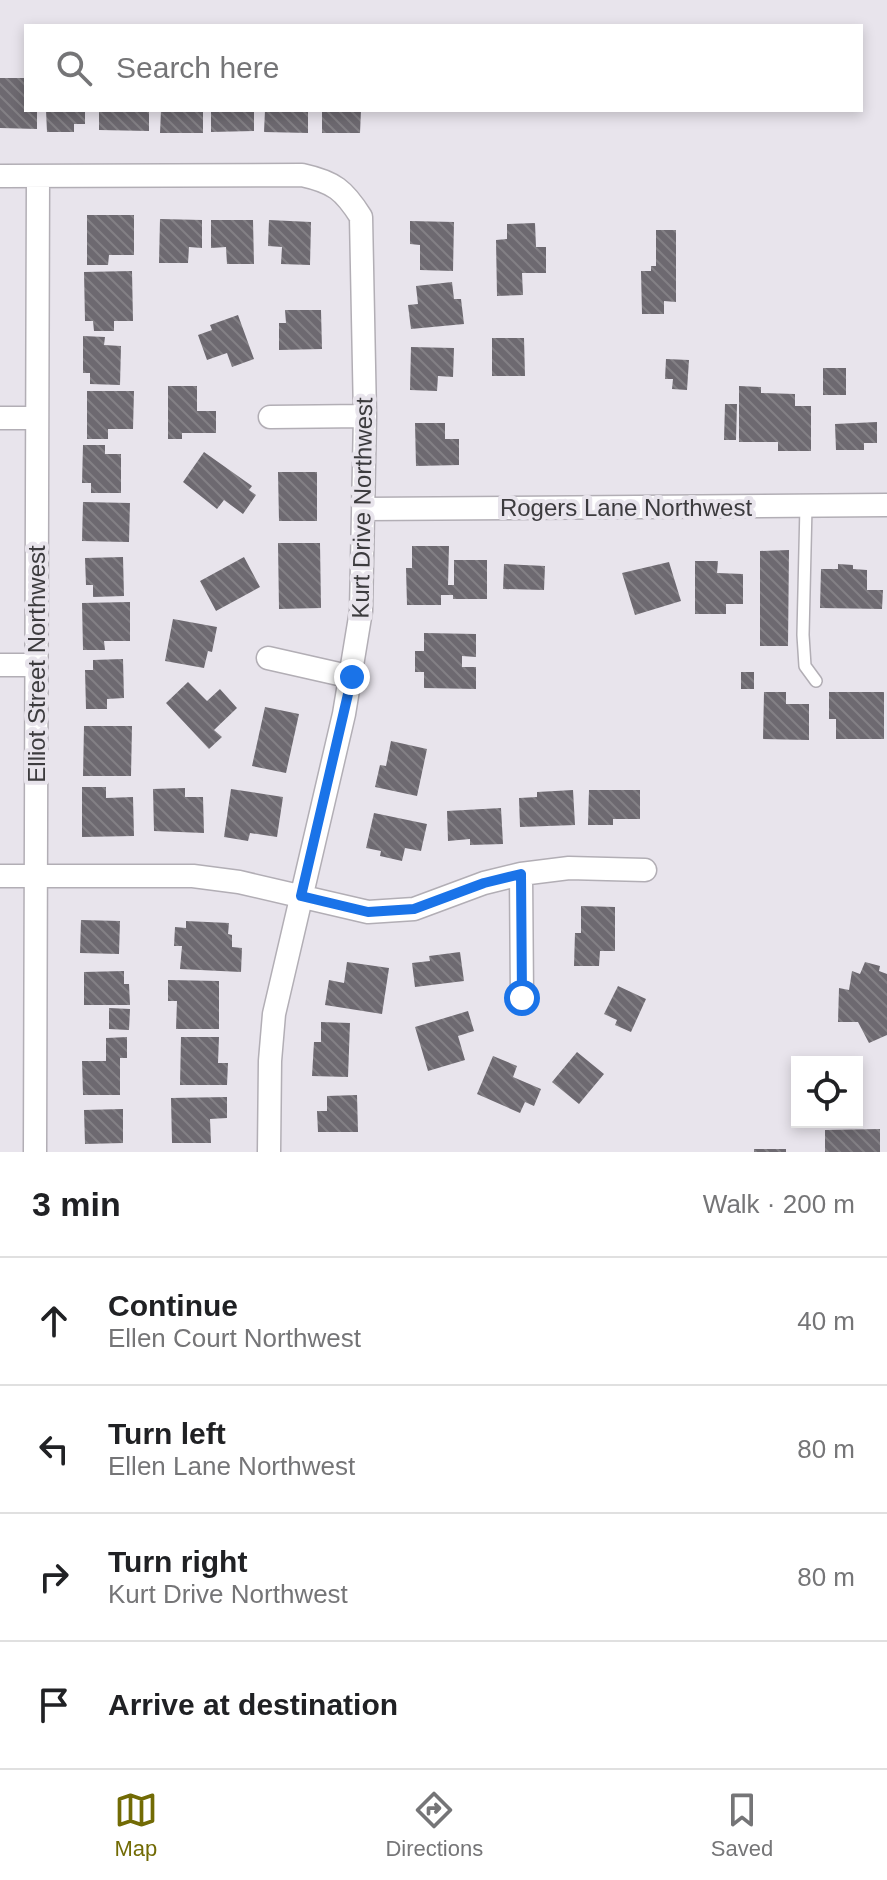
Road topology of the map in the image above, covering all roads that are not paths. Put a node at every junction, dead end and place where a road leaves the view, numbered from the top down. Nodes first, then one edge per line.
1 (0, 176) edge
2 (38, 176) junction
3 (365, 416) junction
4 (270, 417) dead end
5 (0, 418) edge
6 (37, 418) junction
7 (887, 505) edge
8 (806, 506) junction
9 (365, 509) junction
10 (268, 658) dead end
11 (0, 665) edge
12 (36, 665) junction
13 (352, 677) junction
14 (816, 681) dead end
15 (645, 870) dead end
16 (521, 874) junction
17 (0, 876) edge
18 (35, 876) junction
19 (301, 896) junction
20 (522, 998) dead end
21 (35, 1152) edge
22 (269, 1152) edge

1 - 2 street
2 - 3 street, Kurt Drive Northwest
2 - 6 street, Elliot Street Northwest
3 - 4 street
3 - 9 street, Kurt Drive Northwest
5 - 6 street
6 - 12 street, Elliot Street Northwest
7 - 8 street, Rogers Lane Northwest
8 - 9 street, Rogers Lane Northwest
8 - 14 lane
9 - 13 street, Kurt Drive Northwest
10 - 13 street
11 - 12 street
12 - 18 street, Elliot Street Northwest
13 - 19 street, Kurt Drive Northwest
15 - 16 street
16 - 19 street
16 - 20 street
17 - 18 street
18 - 19 street
18 - 21 street, Elliot Street Northwest
19 - 22 street, Kurt Drive Northwest

